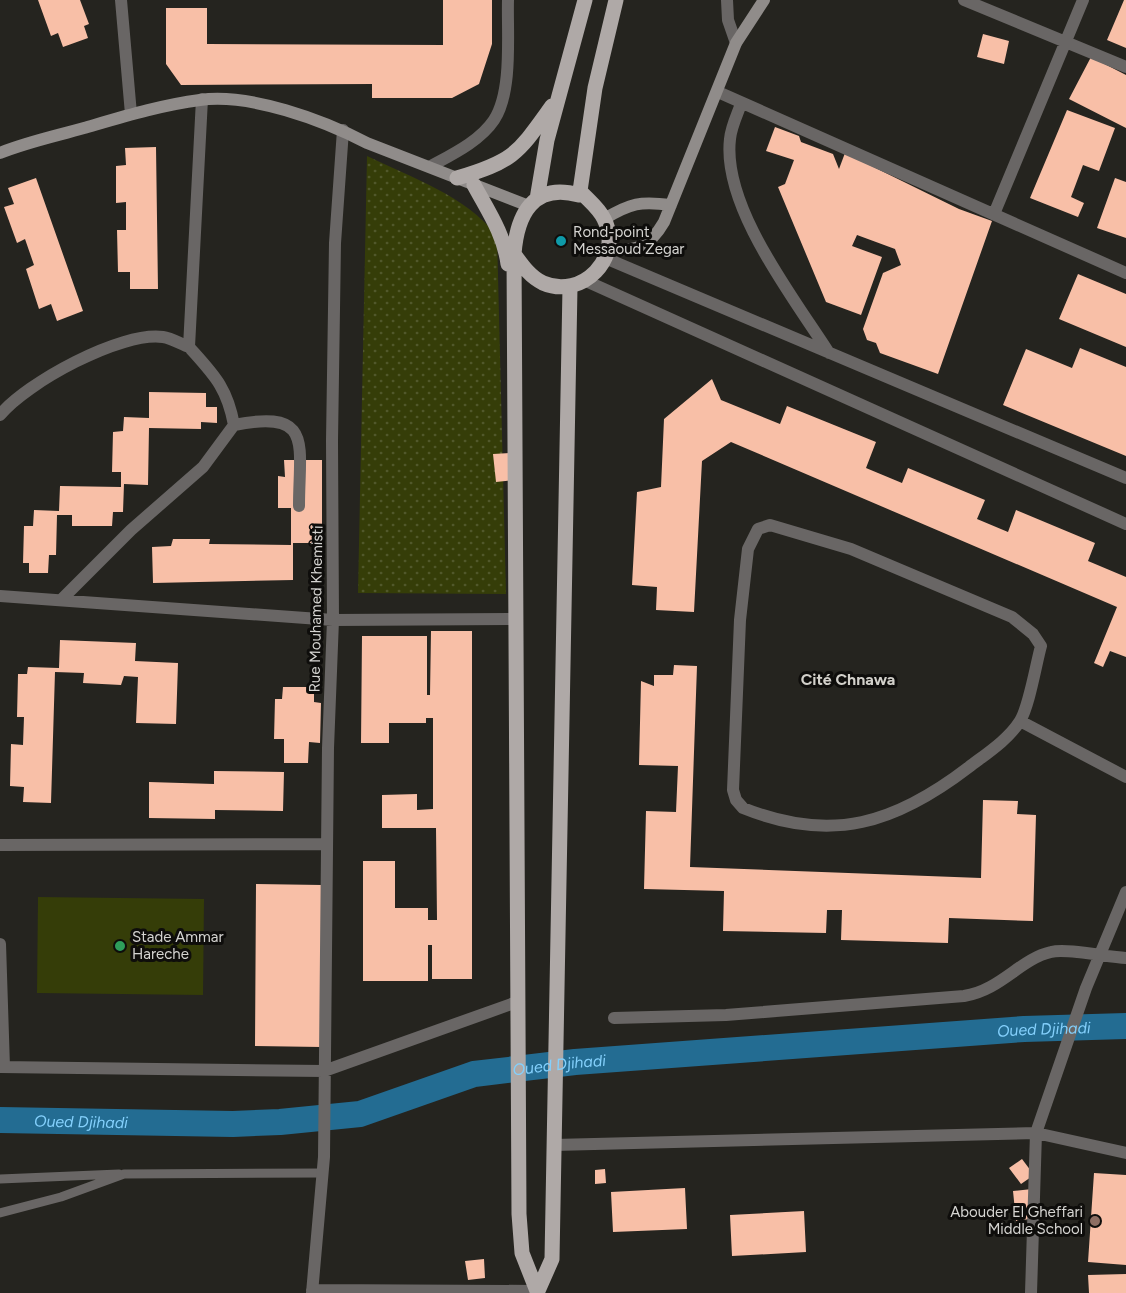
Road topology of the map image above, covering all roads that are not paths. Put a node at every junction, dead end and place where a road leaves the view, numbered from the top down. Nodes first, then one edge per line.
1 (121, 0) edge
2 (507, 0) edge
3 (585, 0) edge
4 (616, 0) edge
5 (727, 0) edge
6 (764, 0) edge
7 (964, 0) edge
8 (1083, 0) edge
9 (736, 43) junction
10 (1066, 44) junction
11 (1126, 67) edge
12 (718, 92) junction
13 (558, 98) junction
14 (202, 99) junction
15 (741, 104) junction
16 (131, 114) junction
17 (343, 130) junction
18 (0, 153) edge
19 (430, 166) junction
20 (457, 178) junction
21 (474, 185) junction
22 (580, 191) junction
23 (533, 203) junction
24 (671, 205) junction
25 (994, 214) junction
26 (604, 219) junction
27 (514, 254) junction
28 (607, 254) junction
29 (1126, 273) edge
30 (586, 281) junction
31 (570, 287) junction
32 (514, 303) junction
33 (189, 347) junction
34 (829, 353) junction
35 (0, 414) edge
36 (234, 425) junction
37 (1126, 478) edge
38 (300, 506) dead end
39 (1126, 524) edge
40 (0, 596) edge
41 (63, 599) junction
42 (516, 619) junction
43 (333, 620) junction
44 (1020, 721) junction
45 (1126, 777) edge
46 (327, 844) junction
47 (0, 845) edge
48 (1126, 892) edge
49 (0, 944) edge
50 (1098, 956) junction
51 (1126, 958) edge
52 (518, 1002) junction
53 (614, 1018) dead end
54 (2, 1067) edge
55 (324, 1071) junction
56 (1036, 1132) junction
57 (554, 1145) junction
58 (1126, 1153) edge
59 (322, 1173) junction
60 (124, 1174) junction
61 (0, 1179) edge
62 (0, 1213) edge
63 (312, 1291) edge
64 (537, 1292) edge
65 (1031, 1293) edge

1 - 16 street
2 - 19 street
3 - 13 main road
4 - 22 main road
5 - 9 street
6 - 9 main road
7 - 10 street
8 - 10 street
9 - 12 main road
10 - 11 street
10 - 25 street
12 - 15 street
12 - 24 main road
13 - 20 main road
13 - 23 main road
14 - 16 main road
14 - 17 main road
14 - 33 street
15 - 25 street
15 - 34 street
16 - 18 main road
17 - 19 main road
17 - 43 street, Rue Mouhamed Khemisti
19 - 20 main road
20 - 21 main road
21 - 23 main road
21 - 32 main road
22 - 23 main road
22 - 26 main road
23 - 27 main road
24 - 26 main road
24 - 28 main road
25 - 29 street
26 - 28 main road
27 - 31 main road
27 - 32 main road
28 - 30 main road
28 - 34 street
30 - 31 main road
30 - 39 street
31 - 57 main road
32 - 42 main road
33 - 35 street
33 - 36 street
34 - 37 street
36 - 38 street
36 - 41 street
40 - 41 street
41 - 43 street
42 - 43 street
42 - 52 main road
43 - 46 street, Rue Mouhamed Khemisti
44 - 44 street
44 - 45 street
46 - 47 street
46 - 55 street, Rue Mouhamed Khemisti
48 - 50 street
49 - 54 street
50 - 51 street
50 - 53 street
50 - 56 street
52 - 55 street
52 - 64 main road
54 - 55 street
55 - 59 street, Rue Mouhamed Khemisti
56 - 57 street
56 - 58 street
56 - 65 street
57 - 64 main road
59 - 60 lane
59 - 63 street
60 - 61 lane
60 - 62 lane
63 - 64 street

